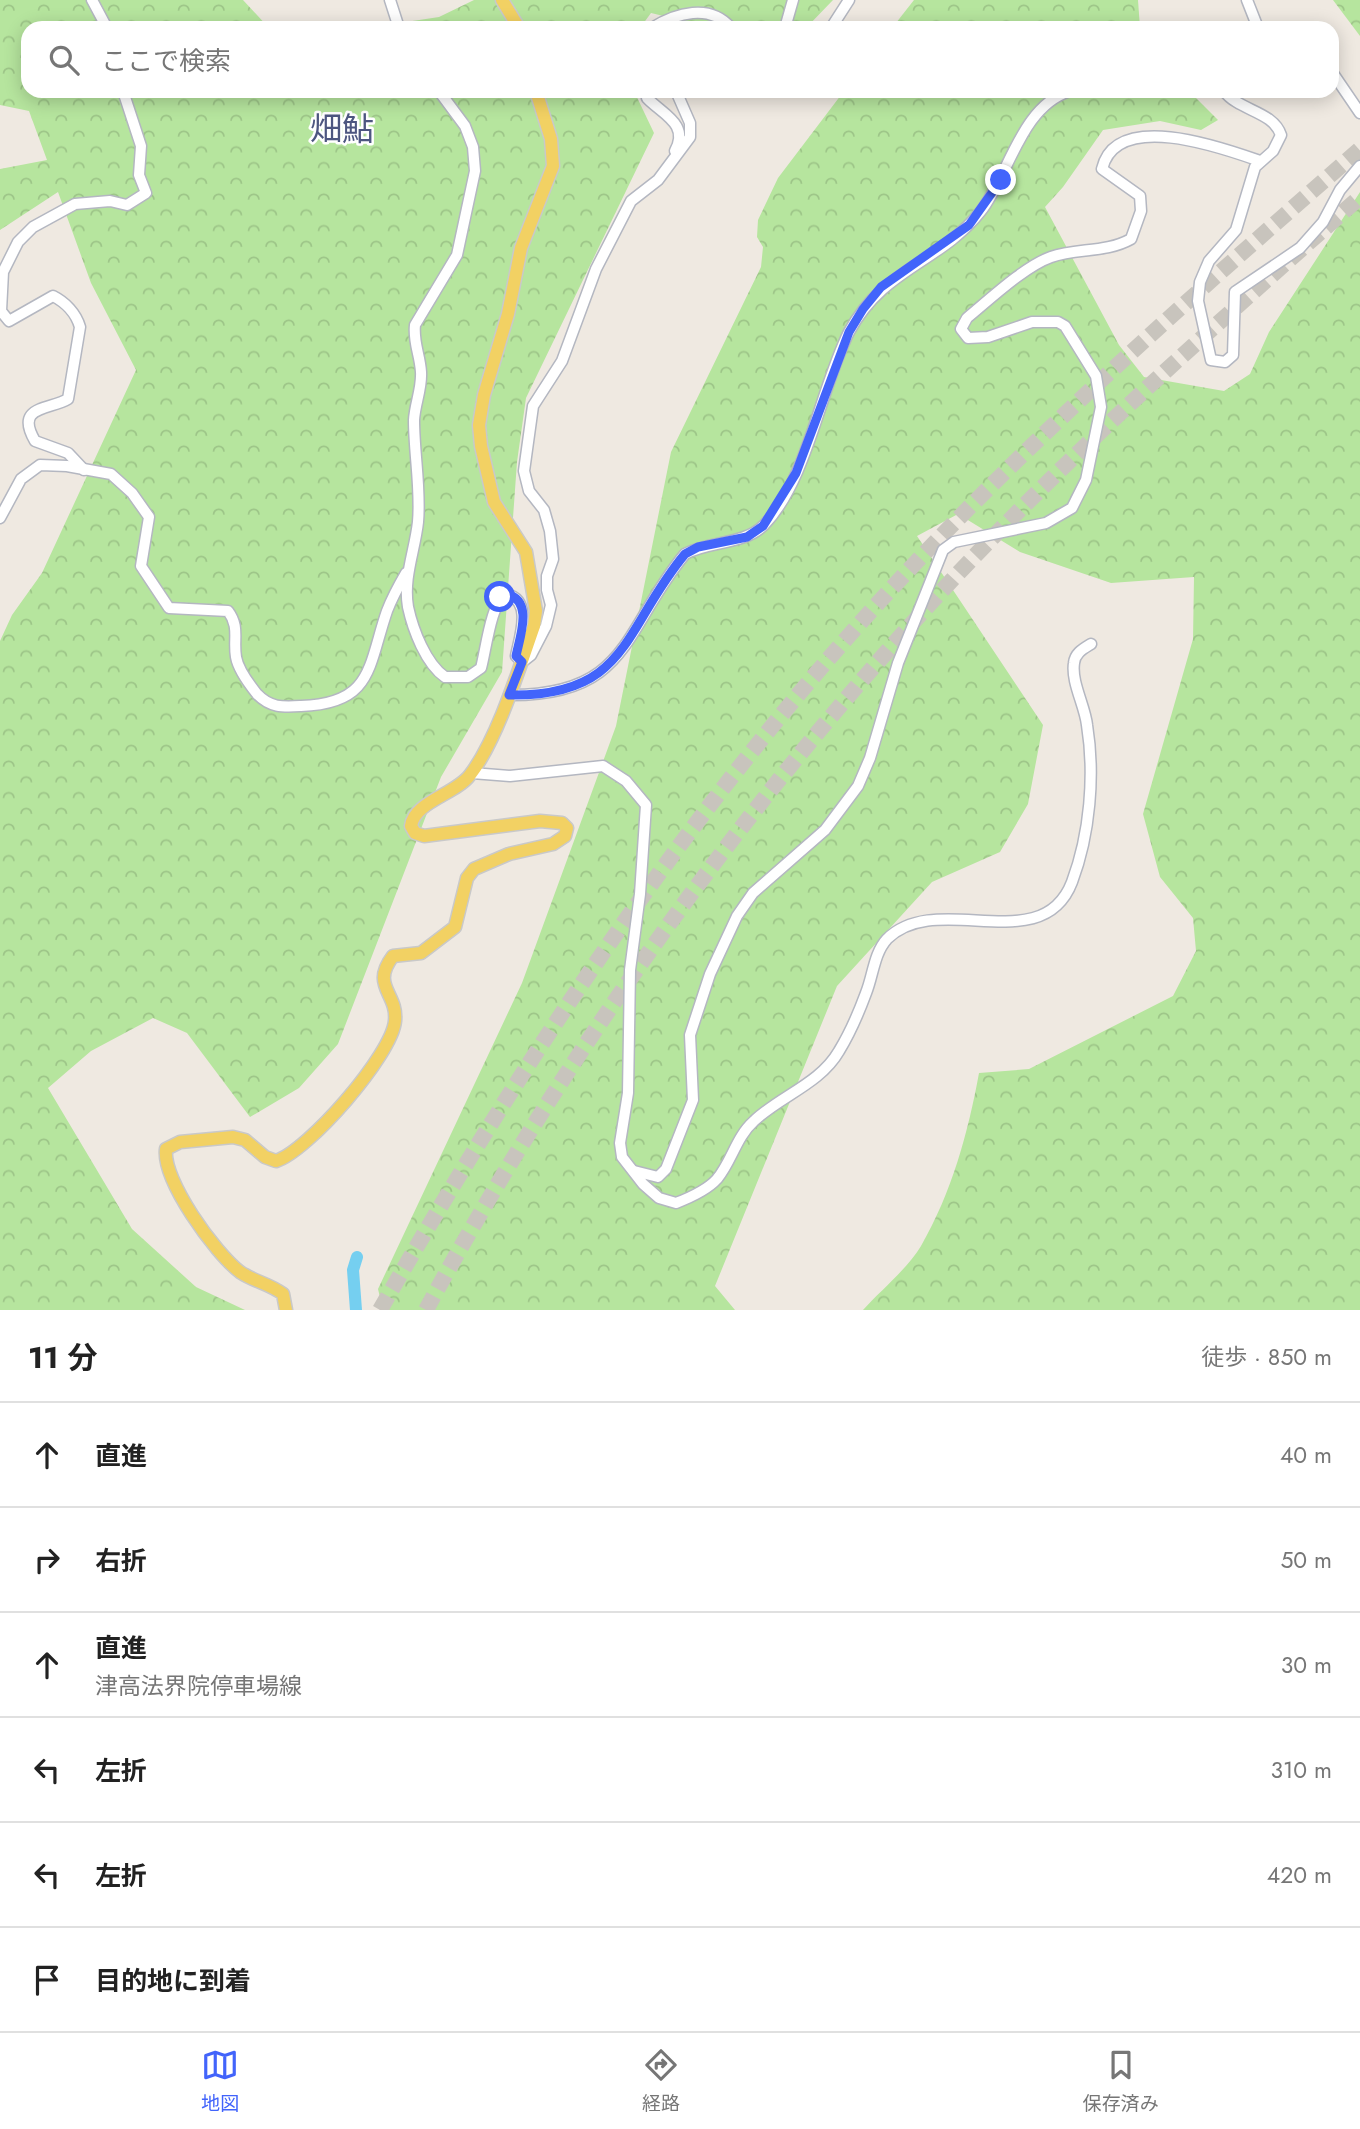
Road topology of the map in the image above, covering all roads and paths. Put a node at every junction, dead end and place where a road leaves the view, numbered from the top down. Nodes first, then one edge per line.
1 (92, 0) edge
2 (390, 0) edge
3 (502, 0) edge
4 (793, 0) edge
5 (849, 0) edge
6 (1247, 0) edge
7 (103, 21) edge
8 (397, 21) edge
9 (515, 21) edge
10 (664, 21) edge
11 (725, 21) edge
12 (787, 21) edge
13 (836, 21) edge
14 (1255, 21) edge
15 (1339, 82) edge
16 (125, 98) edge
17 (444, 98) edge
18 (538, 98) edge
19 (648, 98) edge
20 (679, 98) edge
21 (1058, 98) edge
22 (1229, 98) edge
23 (1360, 113) edge
24 (676, 157) junction
25 (1260, 162) junction
26 (1360, 166) edge
27 (85, 470) junction
28 (0, 517) edge
29 (409, 566) junction
30 (1091, 644) dead end
31 (522, 662) junction
32 (509, 695) junction
33 (472, 773) junction
34 (634, 1171) junction
35 (286, 1310) edge

1 - 7 street
2 - 8 street
3 - 9 main road
4 - 12 street
5 - 13 street
6 - 14 street
10 - 11 street
15 - 23 street
16 - 27 street
17 - 29 street
18 - 31 main road
19 - 24 street
20 - 24 street
21 - 32 street
22 - 25 street
24 - 31 street
25 - 26 street
25 - 34 street
27 - 28 street
27 - 29 street
29 - 31 street
30 - 34 street
31 - 32 main road
32 - 33 main road
33 - 34 street
33 - 35 main road

